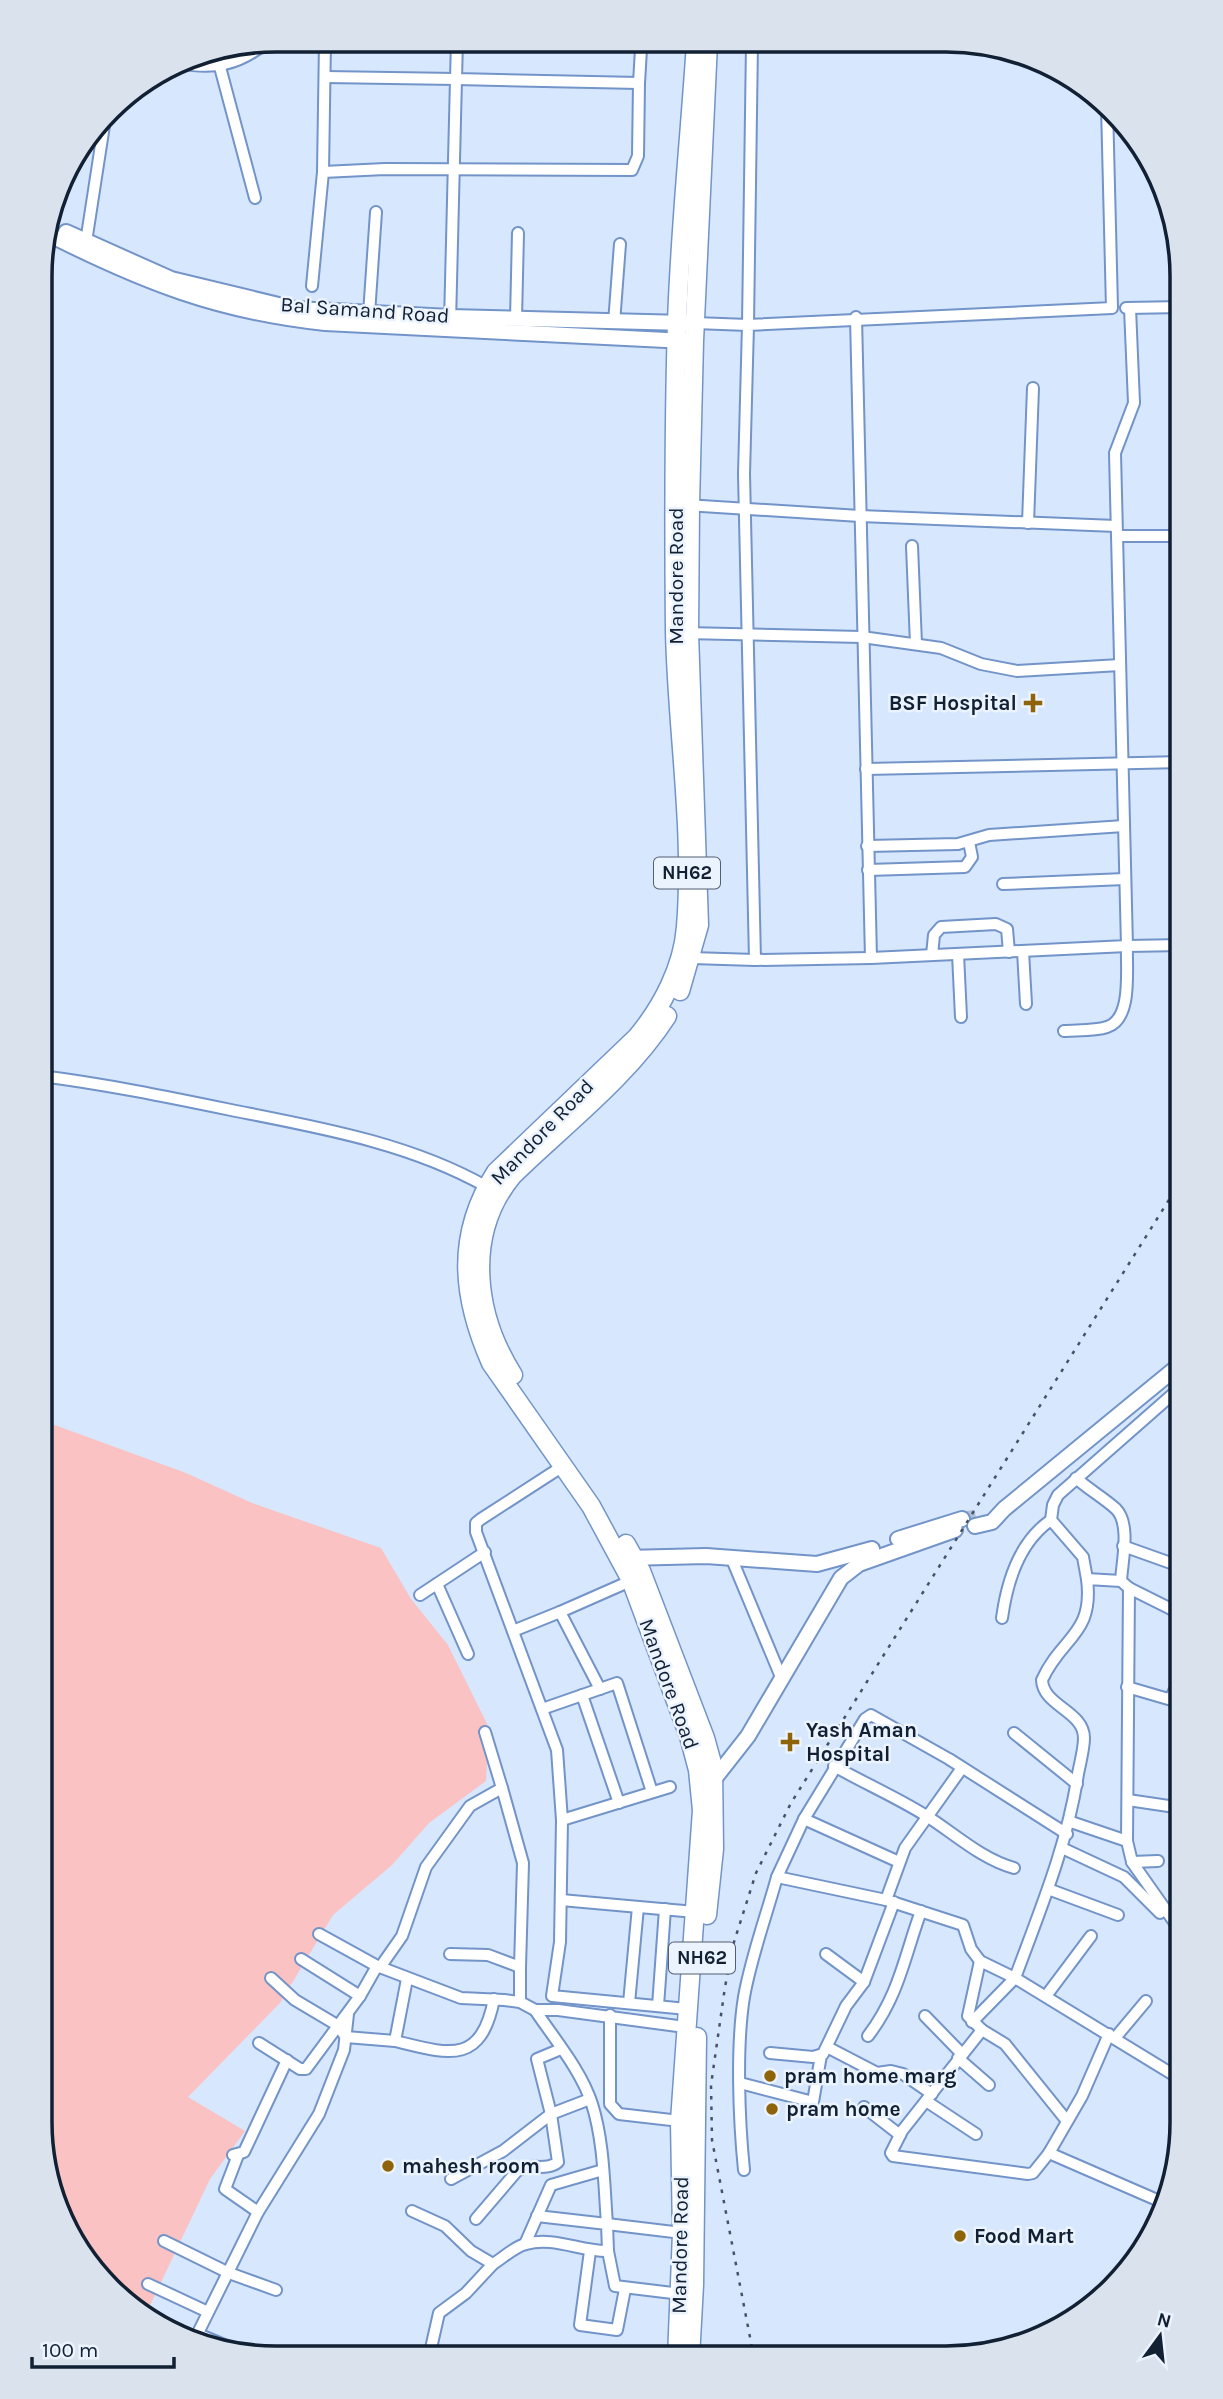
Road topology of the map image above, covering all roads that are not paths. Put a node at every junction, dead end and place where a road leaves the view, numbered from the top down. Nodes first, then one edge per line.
1 (325, 52) edge
2 (457, 52) edge
3 (641, 52) edge
4 (696, 52) edge
5 (707, 52) edge
6 (752, 52) edge
7 (252, 54) edge
8 (205, 65) edge
9 (220, 66) junction
10 (325, 77) junction
11 (456, 79) junction
12 (639, 83) junction
13 (1107, 121) edge
14 (102, 136) edge
15 (453, 169) junction
16 (323, 172) junction
17 (256, 198) dead end
18 (376, 212) dead end
19 (58, 228) edge
20 (518, 233) dead end
21 (56, 238) edge
22 (86, 242) junction
23 (620, 244) dead end
24 (312, 286) dead end
25 (1170, 307) edge
26 (1112, 308) junction
27 (1130, 308) junction
28 (369, 314) junction
29 (856, 317) junction
30 (516, 319) junction
31 (450, 323) junction
32 (614, 323) junction
33 (748, 325) junction
34 (718, 326) junction
35 (686, 332) junction
36 (1033, 388) dead end
37 (682, 505) junction
38 (745, 507) junction
39 (860, 516) junction
40 (1028, 523) junction
41 (1116, 531) junction
42 (1170, 535) edge
43 (912, 546) dead end
44 (682, 633) junction
45 (747, 633) junction
46 (862, 637) junction
47 (916, 644) junction
48 (1121, 665) junction
49 (1170, 762) edge
50 (1123, 764) junction
51 (866, 769) junction
52 (1124, 826) junction
53 (969, 842) junction
54 (867, 846) junction
55 (868, 870) junction
56 (1125, 879) junction
57 (1003, 884) dead end
58 (1170, 945) edge
59 (1127, 946) junction
60 (1023, 951) junction
61 (1009, 952) junction
62 (958, 954) junction
63 (932, 955) junction
64 (692, 958) junction
65 (871, 958) junction
66 (755, 960) junction
67 (1026, 1004) dead end
68 (961, 1017) dead end
69 (1063, 1031) dead end
70 (52, 1078) edge
71 (487, 1186) junction
72 (1170, 1373) edge
73 (1170, 1397) edge
74 (564, 1466) junction
75 (1076, 1478) junction
76 (1051, 1520) junction
77 (968, 1523) junction
78 (1124, 1546) junction
79 (485, 1552) junction
80 (626, 1557) junction
81 (731, 1557) junction
82 (1170, 1563) edge
83 (637, 1578) junction
84 (1087, 1580) junction
85 (437, 1584) junction
86 (1125, 1584) junction
87 (420, 1595) dead end
88 (1170, 1609) edge
89 (560, 1612) junction
90 (1002, 1618) dead end
91 (513, 1631) junction
92 (468, 1654) dead end
93 (781, 1677) junction
94 (1127, 1687) junction
95 (600, 1689) junction
96 (582, 1695) junction
97 (1170, 1699) edge
98 (542, 1709) junction
99 (485, 1732) dead end
100 (1014, 1733) dead end
101 (834, 1766) junction
102 (962, 1768) junction
103 (715, 1779) junction
104 (1077, 1784) junction
105 (670, 1787) dead end
106 (502, 1788) junction
107 (652, 1792) junction
108 (1128, 1800) junction
109 (619, 1803) junction
110 (1170, 1806) edge
111 (928, 1816) junction
112 (804, 1819) junction
113 (562, 1820) junction
114 (1069, 1828) junction
115 (1127, 1840) junction
116 (1062, 1848) junction
117 (1158, 1861) dead end
118 (899, 1862) junction
119 (1132, 1862) junction
120 (1014, 1868) dead end
121 (777, 1877) junction
122 (1048, 1889) junction
123 (561, 1900) junction
124 (890, 1901) junction
125 (638, 1907) junction
126 (665, 1909) junction
127 (920, 1910) junction
128 (695, 1912) junction
129 (1170, 1913) edge
130 (1118, 1915) dead end
131 (1170, 1925) edge
132 (318, 1934) dead end
133 (1091, 1936) dead end
134 (450, 1954) dead end
135 (826, 1954) dead end
136 (301, 1959) dead end
137 (980, 1961) junction
138 (379, 1966) junction
139 (520, 1967) junction
140 (271, 1978) dead end
141 (1015, 1978) junction
142 (407, 1979) junction
143 (864, 1982) junction
144 (360, 1996) junction
145 (1046, 1996) junction
146 (494, 1999) junction
147 (1146, 2001) dead end
148 (520, 2002) junction
149 (629, 2003) junction
150 (658, 2006) junction
151 (536, 2010) junction
152 (348, 2014) junction
153 (610, 2015) junction
154 (926, 2016) dead end
155 (686, 2018) junction
156 (972, 2022) junction
157 (337, 2025) junction
158 (982, 2030) junction
159 (868, 2036) dead end
160 (1112, 2036) junction
161 (346, 2037) junction
162 (395, 2041) junction
163 (259, 2043) dead end
164 (561, 2049) junction
165 (824, 2051) junction
166 (770, 2053) dead end
167 (960, 2056) junction
168 (287, 2060) junction
169 (1170, 2072) edge
170 (740, 2083) junction
171 (989, 2085) dead end
172 (929, 2097) junction
173 (590, 2099) junction
174 (864, 2107) dead end
175 (551, 2114) junction
176 (680, 2120) junction
177 (1067, 2121) junction
178 (976, 2134) dead end
179 (900, 2135) junction
180 (1049, 2153) junction
181 (540, 2166) junction
182 (603, 2170) junction
183 (744, 2170) dead end
184 (451, 2179) dead end
185 (551, 2185) junction
186 (1157, 2200) edge
187 (412, 2211) dead end
188 (257, 2213) junction
189 (537, 2216) junction
190 (476, 2219) dead end
191 (607, 2224) junction
192 (682, 2233) junction
193 (164, 2241) dead end
194 (524, 2244) junction
195 (608, 2250) junction
196 (590, 2251) junction
197 (493, 2264) junction
198 (229, 2273) junction
199 (148, 2284) dead end
200 (625, 2289) junction
201 (276, 2290) dead end
202 (681, 2294) junction
203 (208, 2312) junction
204 (198, 2332) edge
205 (431, 2347) edge
206 (678, 2347) edge
207 (691, 2347) edge

1 - 10 street
2 - 11 street
3 - 12 street
4 - 35 highway, Mandore Road / NH62
5 - 35 highway, Mandore Road / NH62
6 - 33 street
7 - 9 street
8 - 9 street
9 - 17 street
10 - 11 street
10 - 16 street
11 - 12 street
11 - 15 street
12 - 15 street
13 - 26 street
14 - 22 street
15 - 16 street
15 - 31 street
16 - 24 street
18 - 28 street
19 - 22 main road, Bal Samand Road
20 - 30 street
21 - 31 main road, Bal Samand Road
22 - 28 main road, Bal Samand Road
23 - 32 street
25 - 27 street
26 - 27 street
26 - 29 street
27 - 41 street
28 - 31 main road, Bal Samand Road
29 - 33 street
29 - 39 street
30 - 31 main road, Bal Samand Road
30 - 32 main road, Bal Samand Road
31 - 35 main road, Bal Samand Road
32 - 35 main road, Bal Samand Road
33 - 34 street
33 - 38 street
34 - 35 street
34 - 35 street
35 - 37 highway, Mandore Road / NH62
36 - 40 street
37 - 38 street
37 - 44 highway, Mandore Road / NH62
38 - 39 street
38 - 45 street
39 - 40 street
39 - 46 street
40 - 41 street
41 - 42 street
41 - 48 street
43 - 47 street
44 - 45 street
44 - 64 highway, Mandore Road / NH62
44 - 71 highway, Mandore Road / NH62
45 - 46 street
45 - 66 street
46 - 47 street
46 - 51 street
47 - 48 street
48 - 50 street
49 - 50 street
50 - 51 street
50 - 52 street
51 - 54 street
52 - 53 street
52 - 56 street
53 - 54 street
53 - 55 street
54 - 55 street
55 - 65 street
56 - 57 street
56 - 59 street
58 - 59 street
59 - 60 street
59 - 69 street
60 - 61 street
60 - 67 street
61 - 62 street
61 - 63 street
62 - 63 street
62 - 68 street
63 - 65 street
64 - 66 street
64 - 80 highway, Mandore Road / NH62
65 - 66 street
70 - 71 street
71 - 74 highway, Mandore Road / NH62
72 - 77 main road
73 - 75 street
74 - 79 street
74 - 80 highway, Mandore Road / NH62
75 - 76 street
75 - 78 street
76 - 84 street
76 - 90 street
77 - 81 main road
77 - 93 main road
78 - 82 street
78 - 86 street
79 - 85 street
79 - 91 street
80 - 81 main road
80 - 83 highway, Mandore Road / NH62
81 - 93 street
83 - 89 street
83 - 103 highway, Mandore Road / NH62
83 - 128 highway, Mandore Road / NH62
84 - 86 street
84 - 104 street
85 - 87 street
85 - 92 street
86 - 88 street
86 - 94 street
89 - 91 street
89 - 95 street
91 - 98 street
93 - 103 main road
94 - 97 street
94 - 108 street
95 - 96 street
95 - 107 street
96 - 98 street
96 - 109 street
98 - 113 street
99 - 106 street
100 - 104 street
101 - 102 street
101 - 111 street
101 - 112 street
102 - 111 street
102 - 114 street
103 - 207 highway, Mandore Road / NH62
104 - 114 street
105 - 107 street
106 - 138 street
106 - 139 street
107 - 109 street
108 - 110 street
108 - 115 street
109 - 113 street
111 - 118 street
111 - 120 street
112 - 118 street
112 - 121 street
113 - 123 street
114 - 115 street
114 - 116 street
115 - 119 street
116 - 122 street
116 - 131 street
117 - 119 street
118 - 124 street
119 - 129 street
121 - 124 street
121 - 170 street
122 - 130 street
122 - 141 street
123 - 125 street
123 - 149 street
124 - 127 street
124 - 143 street
125 - 126 street
125 - 149 street
126 - 128 street
126 - 150 street
127 - 137 street
127 - 159 street
128 - 155 highway, Mandore Road / NH62
132 - 138 street
133 - 145 street
134 - 139 street
135 - 143 street
136 - 144 street
137 - 141 street
137 - 156 street
138 - 142 street
138 - 144 street
139 - 148 street
140 - 157 street
141 - 145 street
141 - 156 street
142 - 146 street
142 - 162 street
143 - 165 street
144 - 152 street
145 - 160 street
146 - 148 street
146 - 162 street
147 - 160 street
148 - 151 street
149 - 150 street
150 - 155 street
151 - 153 street
151 - 164 street
152 - 157 street
152 - 161 street
153 - 155 street
153 - 176 street
154 - 167 street
155 - 176 highway, Mandore Road / NH62
156 - 158 street
157 - 161 street
157 - 168 street
158 - 167 street
158 - 177 street
160 - 169 street
160 - 177 street
161 - 162 street
161 - 188 street
163 - 168 street
164 - 173 street
164 - 175 street
165 - 166 street
165 - 170 street
165 - 172 street
167 - 171 street
167 - 172 street
168 - 188 street
170 - 183 street
172 - 178 street
172 - 179 street
173 - 175 street
173 - 182 street
174 - 179 street
175 - 181 street
175 - 184 street
176 - 192 highway, Mandore Road / NH62
177 - 180 street
179 - 180 street
180 - 186 street
181 - 185 street
181 - 190 street
182 - 185 street
182 - 191 street
185 - 189 street
187 - 197 street
188 - 198 street
189 - 191 street
189 - 194 street
191 - 192 street
191 - 195 street
192 - 202 highway, Mandore Road / NH62
193 - 198 street
194 - 196 street
194 - 197 street
195 - 196 street
195 - 200 street
196 - 200 street
197 - 205 street
198 - 201 street
198 - 203 street
199 - 203 street
200 - 202 street
202 - 206 highway, Mandore Road / NH62
203 - 204 street

